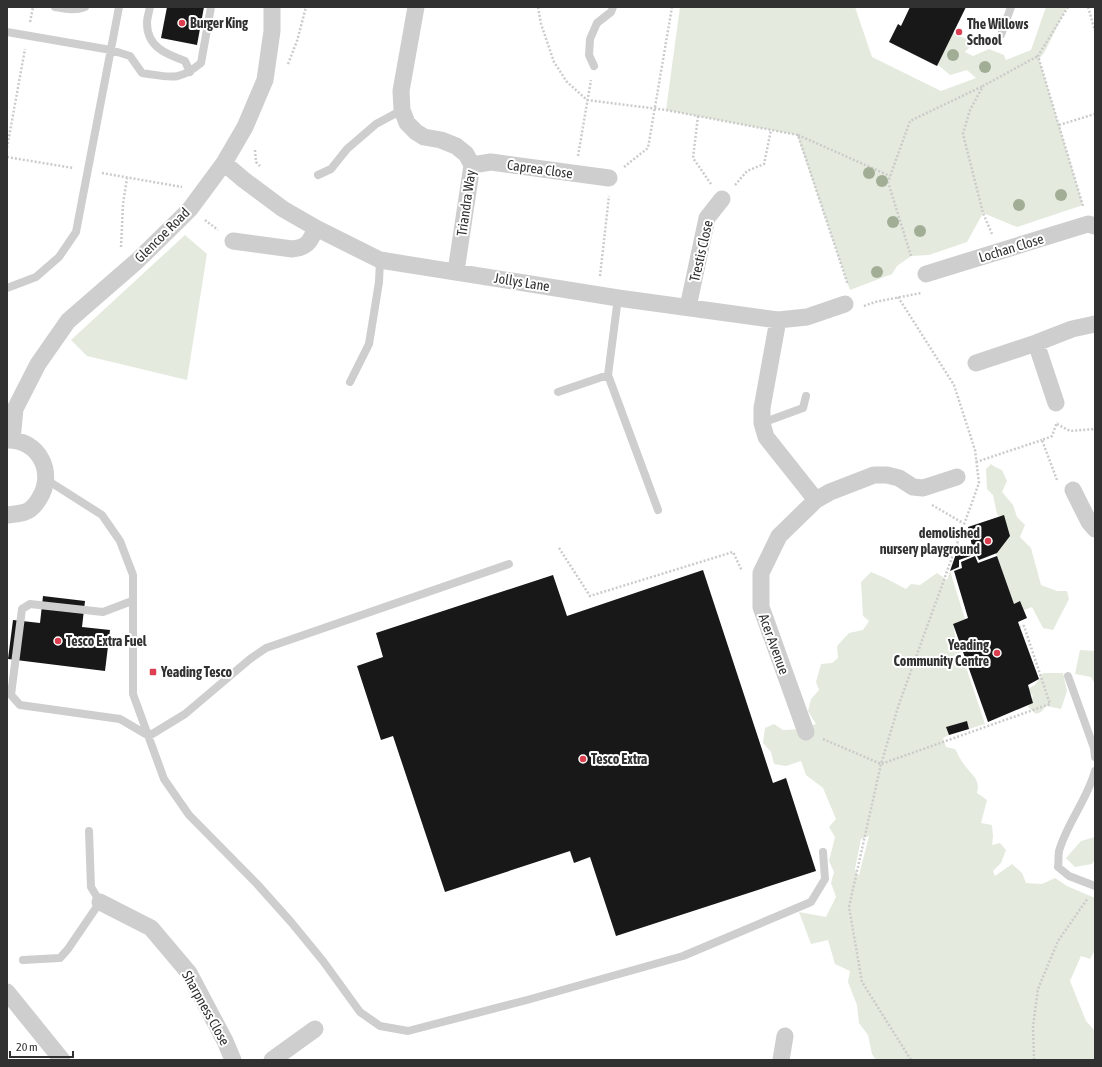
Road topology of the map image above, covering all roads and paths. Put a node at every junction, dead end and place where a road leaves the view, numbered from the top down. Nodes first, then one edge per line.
1 (33, 7) edge
2 (55, 7) edge
3 (86, 7) edge
4 (119, 7) edge
5 (150, 7) edge
6 (211, 7) edge
7 (272, 7) edge
8 (306, 7) edge
9 (416, 7) edge
10 (538, 7) edge
11 (613, 7) edge
12 (672, 7) edge
13 (1010, 7) edge
14 (1068, 7) edge
15 (1088, 7) edge
16 (1095, 31) edge
17 (7, 32) edge
18 (28, 35) junction
19 (1002, 36) dead end
20 (297, 41) dead end
21 (111, 50) junction
22 (1038, 56) junction
23 (594, 66) joint
24 (190, 72) junction
25 (983, 86) junction
26 (587, 100) junction
27 (655, 109) junction
28 (402, 110) junction
29 (1095, 114) edge
30 (698, 116) junction
31 (1059, 125) junction
32 (771, 130) junction
33 (798, 135) junction
34 (7, 148) edge
35 (224, 163) junction
36 (472, 165) junction
37 (575, 174) junction
38 (318, 175) dead end
39 (890, 176) junction
40 (127, 178) dead end
41 (608, 178) junction
42 (722, 199) junction
43 (190, 209) junction
44 (1091, 225) edge
45 (316, 228) junction
46 (233, 241) joint
47 (121, 247) dead end
48 (998, 252) junction
49 (911, 256) dead end
50 (380, 260) junction
51 (456, 271) junction
52 (926, 274) joint
53 (7, 288) edge
54 (598, 295) junction
55 (898, 297) junction
56 (618, 298) junction
57 (844, 304) junction
58 (688, 307) junction
59 (778, 320) junction
60 (1095, 324) edge
61 (1036, 344) junction
62 (976, 363) dead end
63 (608, 375) junction
64 (350, 382) dead end
65 (558, 392) dead end
66 (806, 396) dead end
67 (1056, 403) joint
68 (762, 424) junction
69 (1058, 424) junction
70 (1095, 429) edge
71 (9, 440) edge
72 (1042, 440) junction
73 (976, 462) junction
74 (957, 477) dead end
75 (47, 480) junction
76 (923, 488) junction
77 (1073, 490) joint
78 (816, 500) junction
79 (658, 510) dead end
80 (7, 516) edge
81 (964, 523) junction
82 (1095, 529) edge
83 (559, 548) dead end
84 (509, 564) dead end
85 (743, 573) dead end
86 (132, 601) junction
87 (1020, 628) dead end
88 (1068, 676) dead end
89 (806, 732) joint
90 (149, 736) junction
91 (1095, 757) edge
92 (881, 764) junction
93 (1095, 772) edge
94 (89, 830) dead end
95 (823, 852) dead end
96 (1093, 890) edge
97 (100, 902) junction
98 (23, 960) dead end
99 (7, 992) edge
100 (315, 1029) dead end
101 (785, 1036) dead end
102 (62, 1060) edge
103 (233, 1060) edge
104 (272, 1060) edge
105 (781, 1060) edge
106 (911, 1060) edge
107 (1034, 1060) edge

1 - 18 path
2 - 3 lane
4 - 21 lane
5 - 24 lane
6 - 24 lane
7 - 35 street, Glencoe Road
8 - 20 path
9 - 28 street, Triandra Way
10 - 26 path
11 - 23 lane
12 - 27 path
13 - 19 lane
14 - 22 path
15 - 16 path
17 - 18 lane
18 - 21 lane
18 - 34 path
21 - 24 lane
21 - 53 lane
22 - 25 path
22 - 31 path
23 - 26 path
25 - 39 path
25 - 48 path
26 - 27 path
26 - 37 path
27 - 30 path
27 - 41 path
28 - 36 street, Triandra Way
28 - 38 lane
29 - 31 path
30 - 32 path
30 - 42 path
31 - 44 path
32 - 33 path
32 - 42 path
33 - 39 path
33 - 57 path
35 - 43 street, Glencoe Road
35 - 45 street, Jollys Lane
36 - 37 street, Caprea Close
36 - 51 street, Triandra Way
37 - 41 street, Caprea Close
39 - 49 path
40 - 47 path
41 - 54 path
42 - 58 street, Trestis Close
43 - 46 path
43 - 71 street, Glencoe Road
44 - 48 street, Lochan Close
45 - 46 street
45 - 50 street, Jollys Lane
48 - 52 street, Lochan Close
50 - 51 street, Jollys Lane
50 - 64 lane
51 - 54 street, Jollys Lane
52 - 55 path
54 - 56 street, Jollys Lane
55 - 57 path
55 - 73 path
56 - 58 street, Jollys Lane
56 - 63 lane
57 - 59 street, Jollys Lane
58 - 59 street, Jollys Lane
59 - 68 street
60 - 61 street
61 - 62 street
61 - 67 street
63 - 65 lane
63 - 79 lane
66 - 68 lane
67 - 69 path
68 - 78 street
69 - 70 path
69 - 72 path
71 - 75 street, Glencoe Road
72 - 73 path
72 - 77 path
73 - 81 path
74 - 76 street
75 - 80 street
75 - 86 lane
76 - 78 street, Acer Avenue
76 - 81 path
77 - 82 street
78 - 89 street, Acer Avenue
81 - 92 path
83 - 85 path
84 - 90 lane
86 - 90 lane
86 - 90 lane
87 - 92 path
88 - 91 lane
89 - 92 path
90 - 95 lane
92 - 106 path
93 - 96 lane
94 - 97 lane
96 - 107 path
97 - 98 lane
97 - 103 street, Sharpness Close
99 - 102 street
100 - 104 street
101 - 105 street

